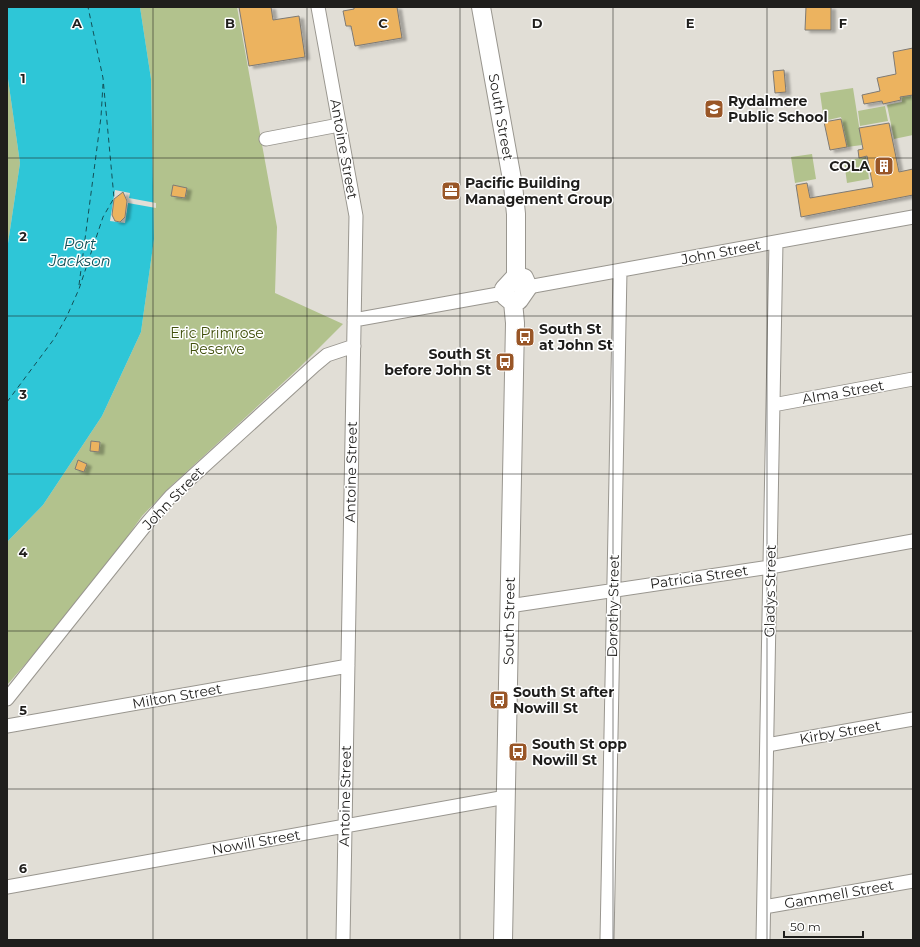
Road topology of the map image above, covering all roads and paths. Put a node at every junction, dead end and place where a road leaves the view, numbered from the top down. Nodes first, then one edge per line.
1 (318, 7) edge
2 (481, 7) edge
3 (339, 124) junction
4 (266, 139) dead end
5 (913, 217) edge
6 (776, 242) junction
7 (620, 271) junction
8 (522, 281) junction
9 (509, 297) junction
10 (354, 320) junction
11 (354, 346) junction
12 (913, 379) edge
13 (773, 405) junction
14 (913, 541) edge
15 (770, 567) junction
16 (613, 590) junction
17 (509, 606) junction
18 (348, 666) junction
19 (7, 699) edge
20 (913, 719) edge
21 (7, 726) edge
22 (767, 745) junction
23 (506, 797) junction
24 (344, 826) junction
25 (913, 881) edge
26 (7, 887) edge
27 (764, 907) junction
28 (343, 940) edge
29 (503, 940) edge
30 (607, 940) edge
31 (764, 940) edge

1 - 3 street, Antoine Street
2 - 8 street, South Street
3 - 4 street
3 - 10 street, Antoine Street
5 - 6 street, John Street
6 - 7 street, John Street
6 - 13 street, Gladys Street
7 - 8 street, John Street
7 - 16 street, Dorothy Street
8 - 9 street
9 - 10 street
9 - 17 street, South Street
10 - 11 street, Antoine Street
11 - 18 street, Antoine Street
11 - 19 street, John Street
12 - 13 street, Alma Street
13 - 15 street, Gladys Street
14 - 15 street, Patricia Street
15 - 16 street, Patricia Street
15 - 22 street, Gladys Street
16 - 17 street, Patricia Street
16 - 30 street, Dorothy Street
17 - 23 street, South Street
18 - 21 street, Milton Street
18 - 24 street, Antoine Street
20 - 22 street, Kirby Street
22 - 27 street, Gladys Street
23 - 24 street, Nowill Street
23 - 29 street, South Street
24 - 26 street, Nowill Street
24 - 28 street, Antoine Street
25 - 27 street, Gammell Street
27 - 31 street, Gladys Street

